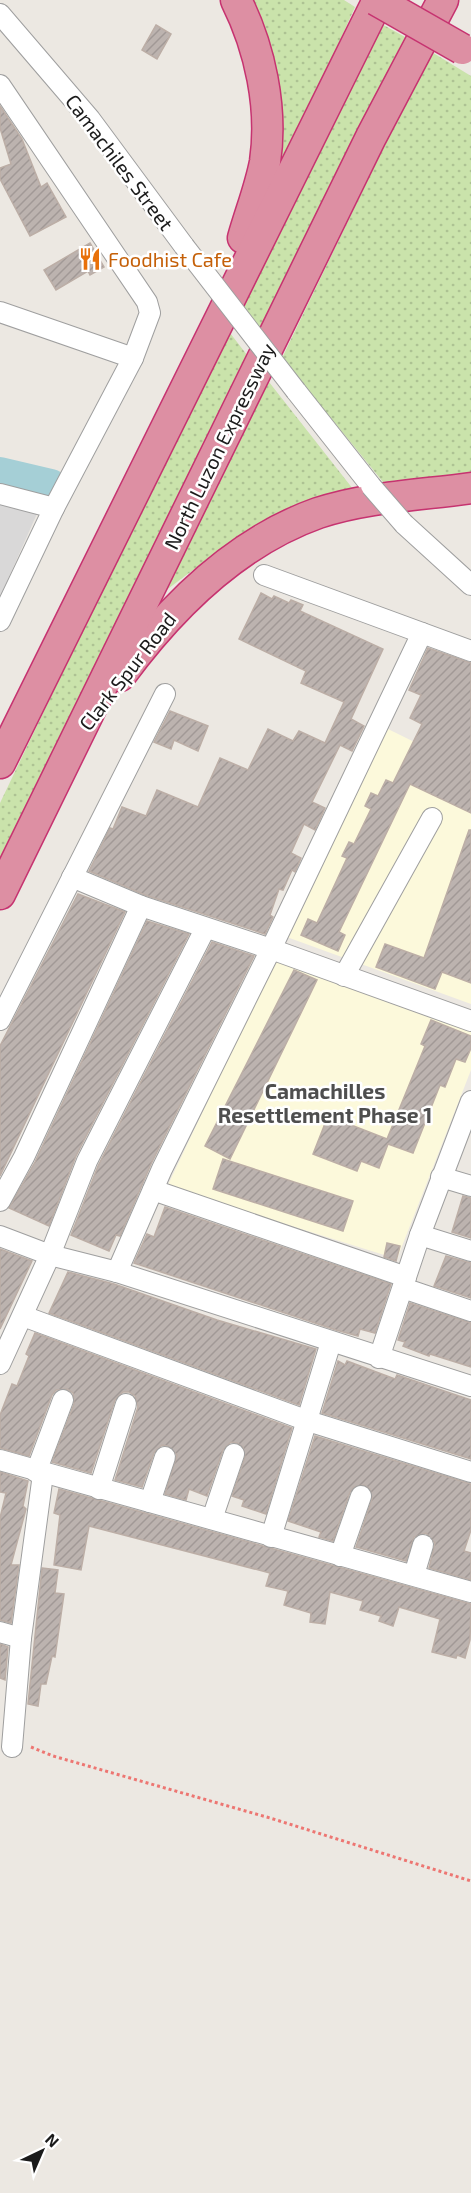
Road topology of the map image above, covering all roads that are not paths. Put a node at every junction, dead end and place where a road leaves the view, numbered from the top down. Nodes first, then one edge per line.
1 (236, 0) edge
2 (377, 0) edge
3 (415, 0) edge
4 (442, 0) edge
5 (0, 14) edge
6 (468, 45) edge
7 (0, 85) edge
8 (3, 318) edge
9 (213, 332) junction
10 (133, 358) junction
11 (471, 488) edge
12 (0, 494) edge
13 (54, 508) junction
14 (264, 575) dead end
15 (471, 585) edge
16 (0, 621) edge
17 (422, 633) junction
18 (471, 651) edge
19 (165, 694) dead end
20 (76, 736) junction
21 (0, 763) edge
22 (432, 818) dead end
23 (72, 877) junction
24 (0, 894) edge
25 (141, 906) junction
26 (206, 929) junction
27 (271, 949) junction
28 (344, 976) junction
29 (0, 1020) edge
30 (471, 1022) edge
31 (471, 1104) edge
32 (463, 1143) edge
33 (441, 1177) junction
34 (471, 1186) edge
35 (153, 1190) junction
36 (0, 1201) edge
37 (420, 1235) junction
38 (0, 1236) edge
39 (471, 1251) edge
40 (50, 1255) junction
41 (117, 1272) junction
42 (404, 1282) junction
43 (471, 1311) edge
44 (23, 1316) junction
45 (331, 1341) junction
46 (379, 1358) junction
47 (0, 1364) edge
48 (471, 1386) edge
49 (63, 1400) dead end
50 (126, 1404) dead end
51 (308, 1421) junction
52 (234, 1454) dead end
53 (165, 1457) dead end
54 (0, 1460) edge
55 (471, 1472) edge
56 (40, 1473) junction
57 (99, 1489) junction
58 (360, 1496) dead end
59 (150, 1502) junction
60 (212, 1519) junction
61 (271, 1537) junction
62 (423, 1545) dead end
63 (340, 1556) junction
64 (414, 1575) junction
65 (471, 1592) edge
66 (0, 1632) edge
67 (21, 1638) junction
68 (8, 1696) edge
69 (12, 1743) road end

1 - 9 highway
2 - 6 highway, bridge
2 - 9 highway
3 - 6 highway
4 - 20 highway, North Luzon Expressway
5 - 15 street, Camachiles Street, bridge
7 - 10 street
8 - 10 street
9 - 21 highway
10 - 13 street
11 - 20 highway, Clark Spur Road
12 - 13 street
13 - 16 street
14 - 17 street
17 - 18 street
17 - 27 street
19 - 23 street
20 - 24 highway, North Luzon Expressway
22 - 28 street
23 - 25 street
23 - 29 street
25 - 26 street
25 - 36 street
26 - 27 street
26 - 40 street
27 - 28 street
27 - 35 street
28 - 30 street
31 - 32 street
32 - 33 street
33 - 34 street
33 - 37 street
35 - 41 street
35 - 42 street
37 - 39 street
37 - 42 street
38 - 40 street
40 - 41 street
40 - 44 street
41 - 45 street
42 - 43 street
42 - 46 street
44 - 47 street
44 - 51 street
45 - 46 street
45 - 51 street
46 - 48 street
49 - 56 street
50 - 57 street
51 - 55 street
51 - 61 street
52 - 60 street
53 - 59 street
54 - 56 street
56 - 57 street
56 - 67 street
57 - 59 street
58 - 63 street
59 - 60 street
60 - 61 street
61 - 63 street
62 - 64 street
63 - 64 street
64 - 65 street
66 - 67 street
67 - 68 street
68 - 69 street

